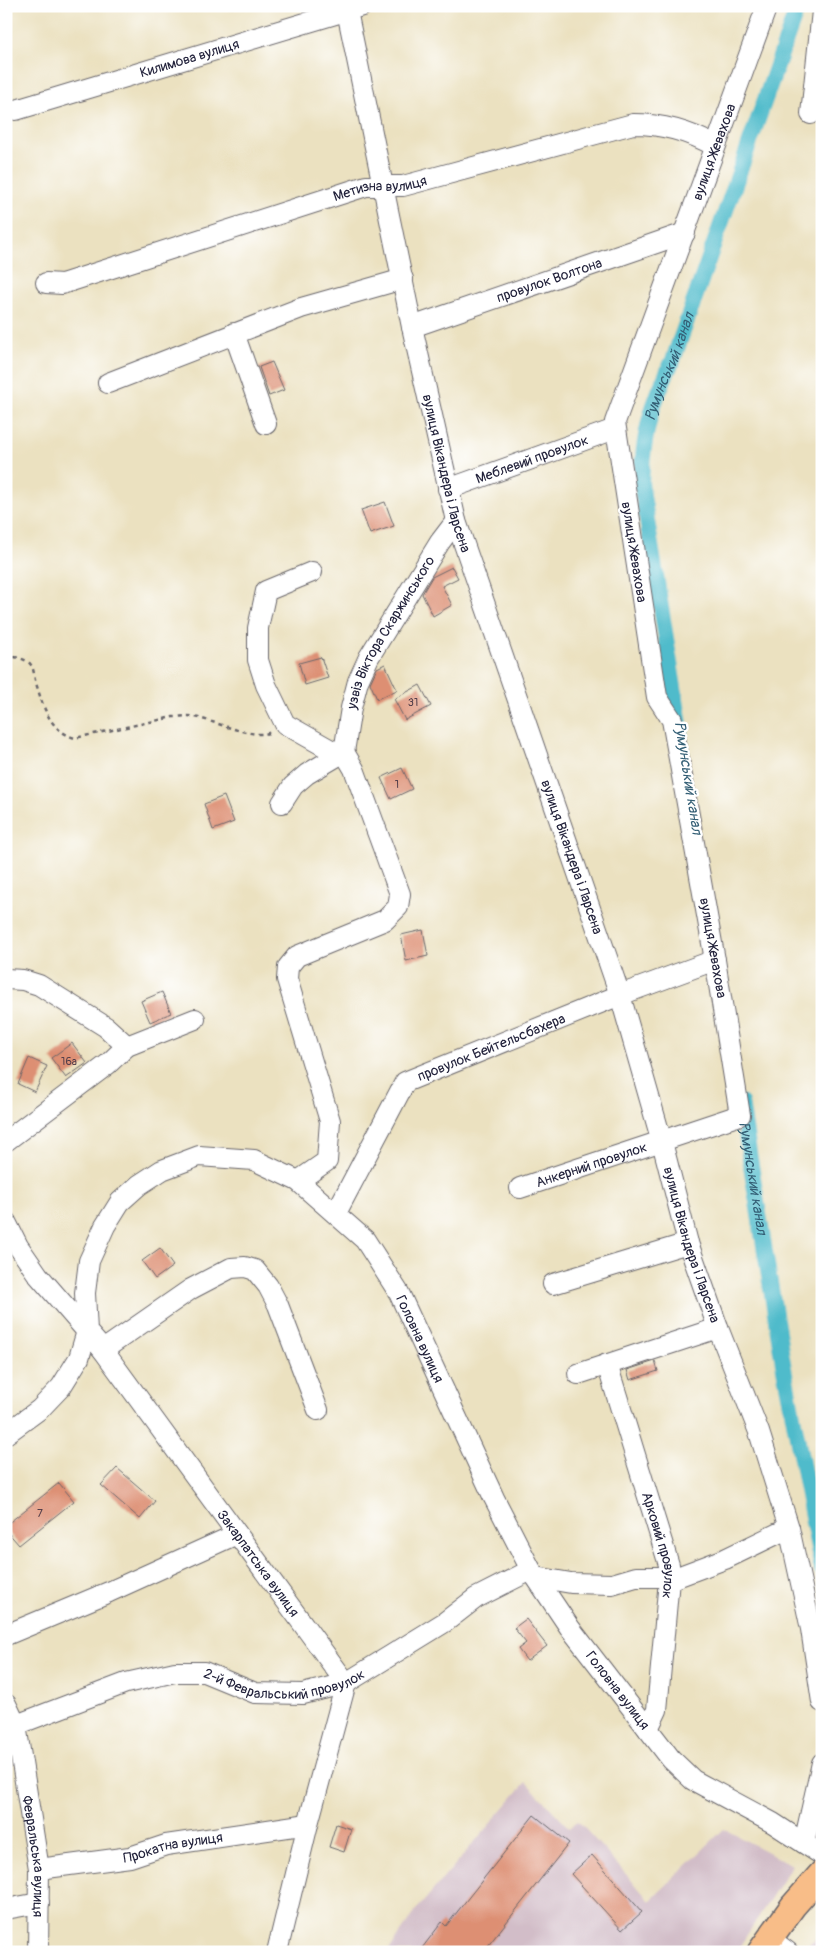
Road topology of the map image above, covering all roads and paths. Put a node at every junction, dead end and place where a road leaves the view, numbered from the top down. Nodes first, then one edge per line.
1 (766, 6) edge
2 (352, 8) edge
3 (822, 11) edge
4 (16, 110) dead end
5 (812, 114) dead end
6 (715, 146) junction
7 (384, 185) junction
8 (685, 233) junction
9 (403, 278) junction
10 (46, 283) dead end
11 (412, 327) junction
12 (234, 333) junction
13 (108, 383) dead end
14 (266, 424) dead end
15 (615, 429) junction
16 (448, 489) junction
17 (456, 521) junction
18 (312, 572) dead end
19 (6, 656) edge
20 (285, 724) junction
21 (344, 752) junction
22 (282, 803) dead end
23 (716, 960) junction
24 (6, 979) edge
25 (620, 995) junction
26 (195, 1019) dead end
27 (127, 1046) junction
28 (740, 1115) joint
29 (6, 1141) edge
30 (662, 1142) junction
31 (298, 1181) junction
32 (520, 1188) dead end
33 (336, 1213) junction
34 (6, 1222) edge
35 (688, 1243) junction
36 (553, 1284) dead end
37 (718, 1328) junction
38 (86, 1331) junction
39 (104, 1350) junction
40 (607, 1364) junction
41 (578, 1374) dead end
42 (318, 1410) dead end
43 (6, 1434) edge
44 (789, 1528) junction
45 (237, 1534) junction
46 (533, 1574) junction
47 (669, 1580) junction
48 (6, 1635) edge
49 (346, 1683) junction
50 (822, 1702) edge
51 (6, 1704) edge
52 (16, 1725) junction
53 (648, 1729) junction
54 (822, 1763) edge
55 (308, 1824) junction
56 (804, 1843) junction
57 (822, 1856) edge
58 (39, 1869) junction
59 (822, 1874) edge
60 (39, 1903) junction
61 (6, 1909) edge
62 (772, 1947) edge
63 (38, 1952) edge
64 (277, 1952) edge

1 - 6 street, вулиця Жевахова
2 - 4 street, Килимова вулиця
2 - 7 street, вулиця Вікандера і Ларсена
3 - 5 street
6 - 7 street, Метизна вулиця
6 - 8 street, вулиця Жевахова
7 - 9 street, вулиця Вікандера і Ларсена
7 - 10 street, Метизна вулиця
8 - 11 street, провулок Волтона
8 - 15 street, вулиця Жевахова
9 - 11 street, вулиця Вікандера і Ларсена
9 - 12 street
11 - 16 street, вулиця Вікандера і Ларсена
12 - 13 street
12 - 14 street
15 - 16 street, Меблевий провулок
15 - 23 street, вулиця Жевахова
16 - 17 street, вулиця Вікандера і Ларсена
17 - 21 street, узвіз Віктора Скаржинського
17 - 25 street, вулиця Вікандера і Ларсена
18 - 20 street
19 - 20 path
20 - 21 street
21 - 22 street
21 - 31 street
23 - 25 street, провулок Бейтельсбахера
23 - 28 street, вулиця Жевахова
24 - 27 street
25 - 30 street, вулиця Вікандера і Ларсена
25 - 33 street, провулок Бейтельсбахера
26 - 27 street
27 - 29 street
28 - 30 street, Анкерний провулок
30 - 32 street, Анкерний провулок
30 - 35 street, вулиця Вікандера і Ларсена
31 - 33 street, Головна вулиця
31 - 38 street, Головна вулиця
33 - 46 street, Головна вулиця
34 - 38 street, Закарпатська вулиця
35 - 36 street
35 - 37 street, вулиця Вікандера і Ларсена
37 - 40 street
37 - 44 street, вулиця Вікандера і Ларсена
38 - 39 street, Закарпатська вулиця
38 - 43 street, Головна вулиця
39 - 42 street
39 - 45 street, Закарпатська вулиця
40 - 41 street
40 - 47 street, Арковий провулок
44 - 47 street
44 - 50 street, вулиця Вікандера і Ларсена
45 - 48 street
45 - 49 street, Закарпатська вулиця
46 - 47 street
46 - 49 street, 2-й Февральський провулок
46 - 53 street, Головна вулиця
47 - 53 street, Арковий провулок
49 - 52 street, 2-й Февральський провулок
49 - 55 street
51 - 52 street, Февральська вулиця
52 - 58 street, Февральська вулиця
53 - 56 street, Головна вулиця
54 - 56 street
55 - 58 street, Прокатна вулиця
55 - 64 street
56 - 57 street, Головна вулиця
58 - 60 street, Февральська вулиця
59 - 62 main road
60 - 61 street
60 - 63 street, Февральська вулиця

